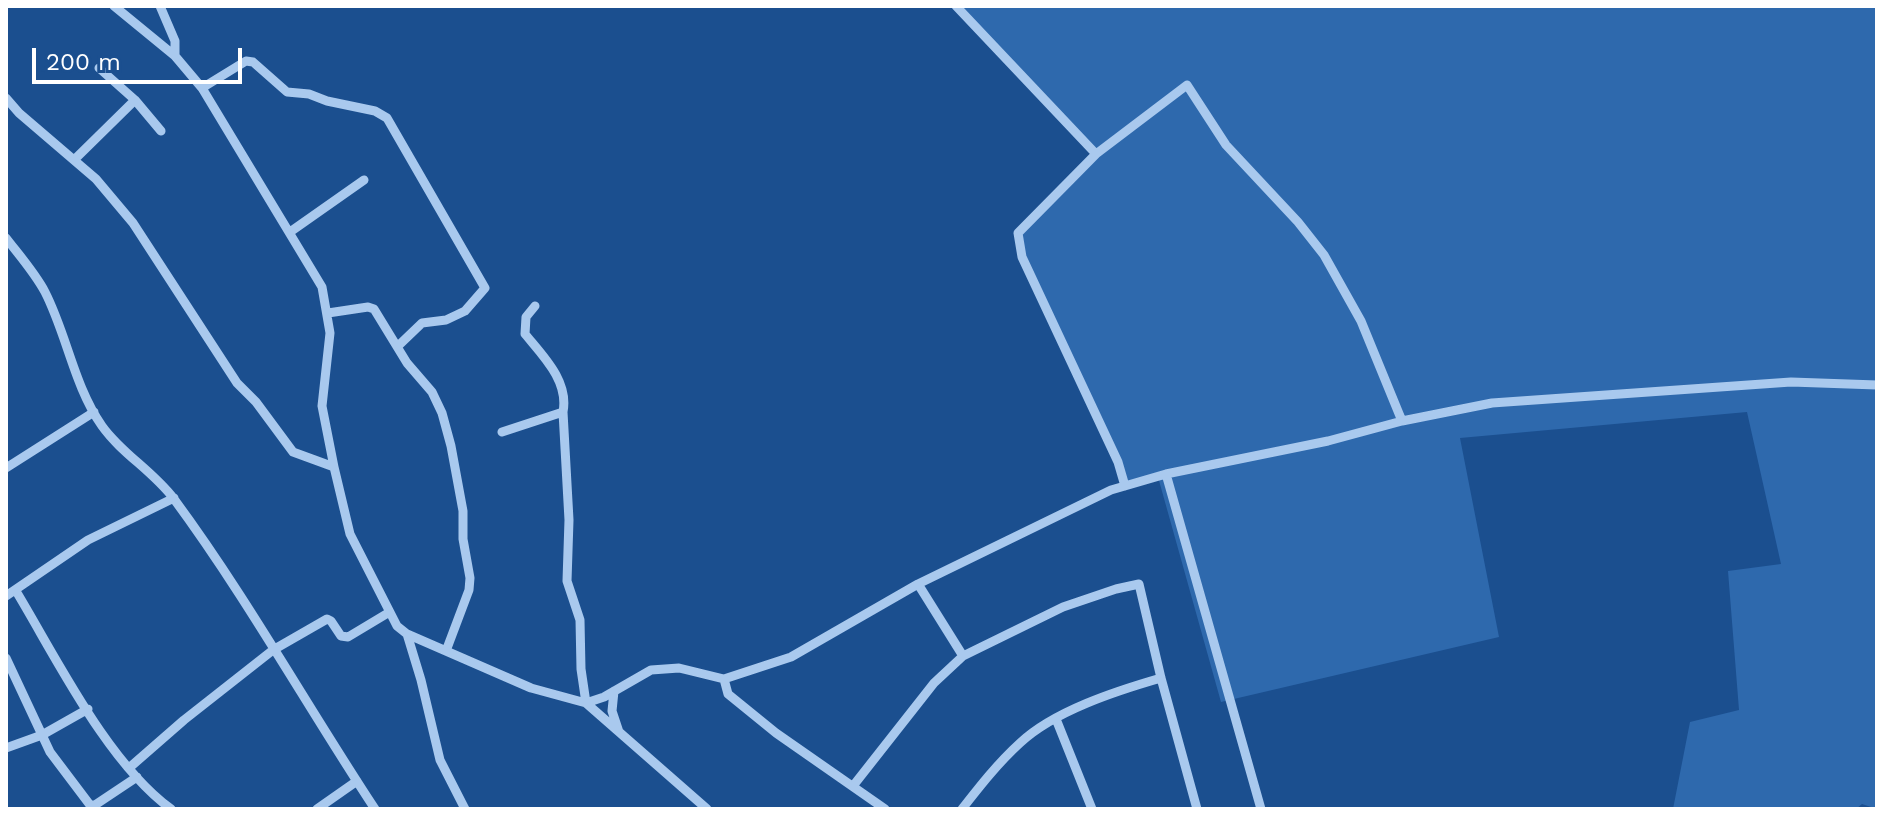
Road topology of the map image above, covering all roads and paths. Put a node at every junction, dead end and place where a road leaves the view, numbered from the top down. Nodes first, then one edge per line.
1 (114, 6) edge
2 (160, 6) edge
3 (956, 6) edge
4 (175, 56) junction
5 (99, 68) dead end
6 (202, 88) junction
7 (135, 100) junction
8 (7, 102) edge
9 (161, 131) dead end
10 (1096, 154) junction
11 (75, 159) junction
12 (364, 180) dead end
13 (290, 232) junction
14 (6, 238) edge
15 (535, 306) dead end
16 (328, 313) junction
17 (398, 346) junction
18 (1877, 385) edge
19 (94, 412) junction
20 (563, 412) junction
21 (1402, 421) junction
22 (502, 432) dead end
23 (334, 467) junction
24 (6, 468) edge
25 (1166, 474) junction
26 (1125, 486) junction
27 (174, 498) junction
28 (918, 584) junction
29 (16, 591) junction
30 (6, 596) edge
31 (388, 613) junction
32 (407, 634) junction
33 (273, 650) junction
34 (446, 651) junction
35 (963, 656) junction
36 (6, 658) edge
37 (1161, 678) junction
38 (724, 679) junction
39 (614, 691) junction
40 (586, 703) junction
41 (88, 709) junction
42 (1056, 719) junction
43 (42, 735) junction
44 (620, 735) junction
45 (6, 748) edge
46 (129, 768) junction
47 (137, 777) junction
48 (357, 781) junction
49 (853, 786) junction
50 (171, 809) edge
51 (317, 809) edge
52 (375, 809) edge
53 (465, 809) edge
54 (707, 809) edge
55 (885, 809) edge
56 (962, 809) edge
57 (1092, 809) edge
58 (1197, 809) edge
59 (1261, 809) edge

1 - 4 street
2 - 4 street
3 - 10 street
4 - 6 street
5 - 7 street
6 - 13 street
6 - 17 street
7 - 9 street
7 - 11 street
8 - 11 street
10 - 21 street
10 - 26 street
11 - 23 street
12 - 13 street
13 - 16 street
14 - 19 street
15 - 20 street
16 - 17 street
16 - 23 street
17 - 34 street
18 - 21 street
19 - 24 street
19 - 27 street
20 - 22 street
20 - 40 street
21 - 25 street
23 - 31 street
25 - 26 street
25 - 59 street
26 - 28 street
27 - 29 street
27 - 33 street
28 - 35 street
28 - 38 street
29 - 30 street
29 - 41 street
31 - 32 street
31 - 33 street
32 - 34 street
32 - 53 street
33 - 46 street
33 - 48 street
34 - 40 street
35 - 37 street
35 - 49 street
36 - 43 street
37 - 42 street
37 - 58 street
38 - 39 street
38 - 49 street
39 - 40 street
39 - 44 street
40 - 44 street
41 - 43 street
41 - 46 street
42 - 56 street
42 - 57 street
43 - 45 street
43 - 47 street
44 - 54 street
46 - 47 street
47 - 50 street
48 - 51 street
48 - 52 street
49 - 55 street

